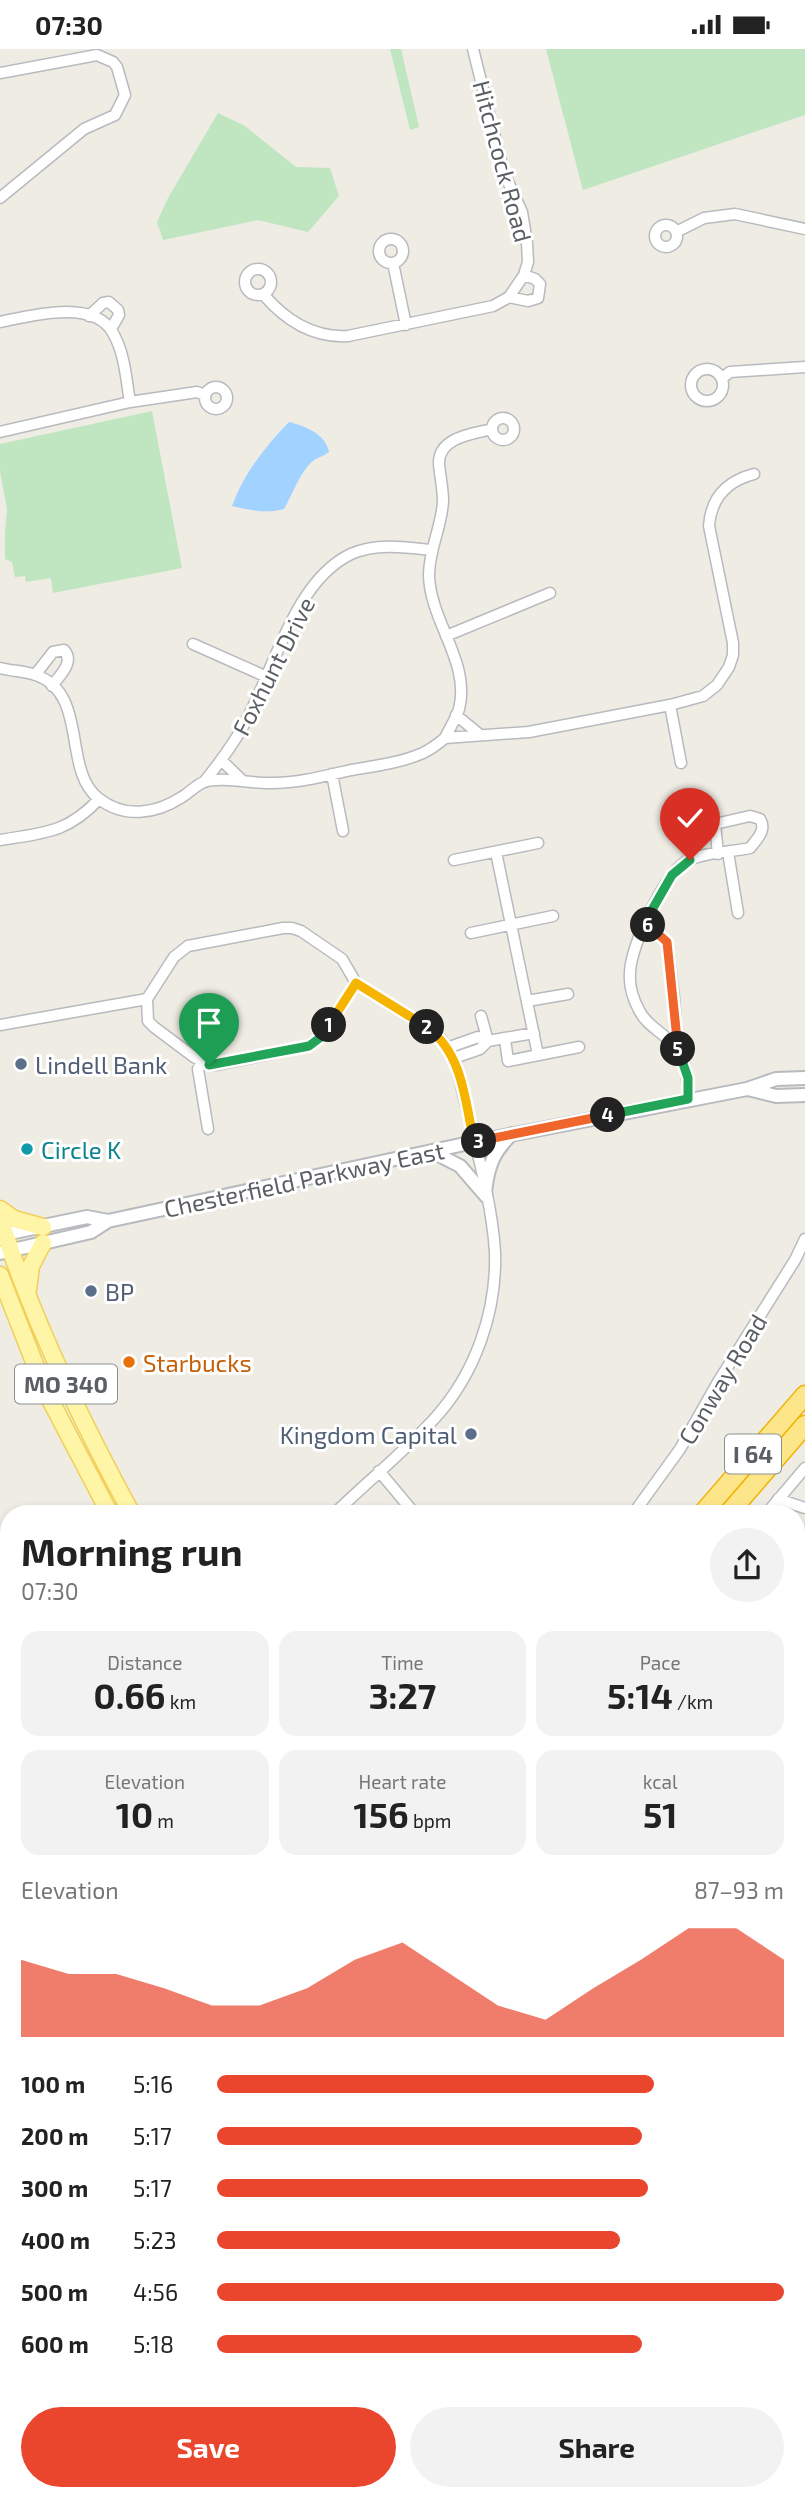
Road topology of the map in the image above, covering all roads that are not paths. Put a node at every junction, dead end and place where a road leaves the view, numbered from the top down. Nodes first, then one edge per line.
1 (473, 49) edge
2 (0, 72) edge
3 (0, 198) edge
4 (805, 229) edge
5 (676, 232) dead end
6 (393, 263) dead end
7 (524, 275) junction
8 (263, 294) dead end
9 (509, 297) junction
10 (89, 316) junction
11 (0, 323) edge
12 (406, 325) junction
13 (111, 329) junction
14 (805, 367) edge
15 (722, 378) dead end
16 (205, 395) dead end
17 (130, 402) junction
18 (492, 429) dead end
19 (0, 432) edge
20 (754, 474) dead end
21 (431, 550) junction
22 (550, 593) dead end
23 (446, 636) junction
24 (193, 644) dead end
25 (0, 669) edge
26 (14, 671) junction
27 (36, 675) junction
28 (267, 677) junction
29 (0, 678) edge
30 (52, 686) junction
31 (670, 705) junction
32 (456, 715) junction
33 (479, 734) junction
34 (445, 739) junction
35 (221, 760) junction
36 (681, 762) dead end
37 (332, 774) junction
38 (204, 782) junction
39 (243, 782) junction
40 (99, 799) junction
41 (343, 831) dead end
42 (0, 840) edge
43 (538, 843) dead end
44 (496, 852) junction
45 (723, 853) junction
46 (454, 860) dead end
47 (738, 913) dead end
48 (553, 916) dead end
49 (645, 922) junction
50 (512, 924) junction
51 (471, 933) dead end
52 (356, 983) junction
53 (568, 994) dead end
54 (146, 999) junction
55 (527, 1001) junction
56 (481, 1016) dead end
57 (0, 1025) edge
58 (534, 1033) junction
59 (505, 1039) junction
60 (488, 1041) junction
61 (579, 1047) dead end
62 (677, 1047) junction
63 (447, 1048) junction
64 (538, 1055) junction
65 (454, 1058) junction
66 (202, 1062) junction
67 (805, 1078) edge
68 (747, 1089) junction
69 (805, 1095) edge
70 (688, 1099) junction
71 (208, 1129) dead end
72 (513, 1134) junction
73 (474, 1142) junction
74 (431, 1151) junction
75 (486, 1194) junction
76 (0, 1209) edge
77 (2, 1229) edge
78 (43, 1235) junction
79 (805, 1239) edge
80 (6, 1252) edge
81 (2, 1283) edge
82 (28, 1296) junction
83 (805, 1395) edge
84 (805, 1425) edge
85 (805, 1468) edge
86 (379, 1471) junction
87 (778, 1499) junction
88 (105, 1505) edge
89 (127, 1505) edge
90 (343, 1505) edge
91 (407, 1505) edge
92 (640, 1505) edge
93 (710, 1505) edge
94 (736, 1505) edge
95 (773, 1505) edge
96 (796, 1505) edge

1 - 7 street, Hitchcock Road
2 - 3 street
4 - 5 street
6 - 12 street
7 - 9 street, Hitchcock Road
7 - 9 street
8 - 12 street
9 - 12 street
10 - 11 street
10 - 13 street
10 - 13 street
13 - 17 street
14 - 15 street
16 - 17 street
17 - 19 street
18 - 21 street
20 - 31 street
21 - 23 street
21 - 28 street, Foxhunt Drive
22 - 23 street
23 - 32 street
24 - 28 street
25 - 26 street
26 - 27 street
26 - 29 street
27 - 30 street
27 - 30 street
28 - 35 street, Foxhunt Drive
30 - 40 street
31 - 33 street
31 - 36 street
32 - 33 street
32 - 34 street
33 - 34 street
34 - 37 street
35 - 38 street, Foxhunt Drive
35 - 39 street
37 - 39 street
37 - 41 street
38 - 39 street
38 - 40 street
40 - 42 street
43 - 44 street
44 - 46 street
44 - 50 street
45 - 45 street
45 - 47 street
45 - 49 street
48 - 50 street
49 - 62 street
49 - 62 street
50 - 51 street
50 - 55 street
52 - 54 street
52 - 63 street
52 - 66 street
53 - 55 street
54 - 57 street
54 - 66 street
55 - 58 street
56 - 60 street
58 - 59 street
58 - 64 street
59 - 60 street
59 - 64 street
60 - 63 street
60 - 65 street
61 - 64 street
62 - 70 street
63 - 65 street
65 - 73 street
66 - 71 street
67 - 68 street, Chesterfield Parkway East
68 - 69 street, Chesterfield Parkway East
68 - 70 street, Chesterfield Parkway East
70 - 72 street, Chesterfield Parkway East
72 - 73 street, Chesterfield Parkway East
72 - 75 street
73 - 74 street, Chesterfield Parkway East
73 - 75 street
74 - 75 street
74 - 78 street, Chesterfield Parkway East
75 - 86 street
76 - 78 main road
77 - 78 street, Chesterfield Parkway East
77 - 80 main road, MO 340
78 - 80 street, Chesterfield Parkway East
78 - 82 main road
79 - 92 street, Conway Road
80 - 82 main road, MO 340
81 - 88 main road, MO 340
82 - 89 main road, MO 340
83 - 93 highway, I 64
84 - 94 highway, I 64
85 - 87 street
86 - 90 street
86 - 91 street
87 - 95 street
87 - 96 street

